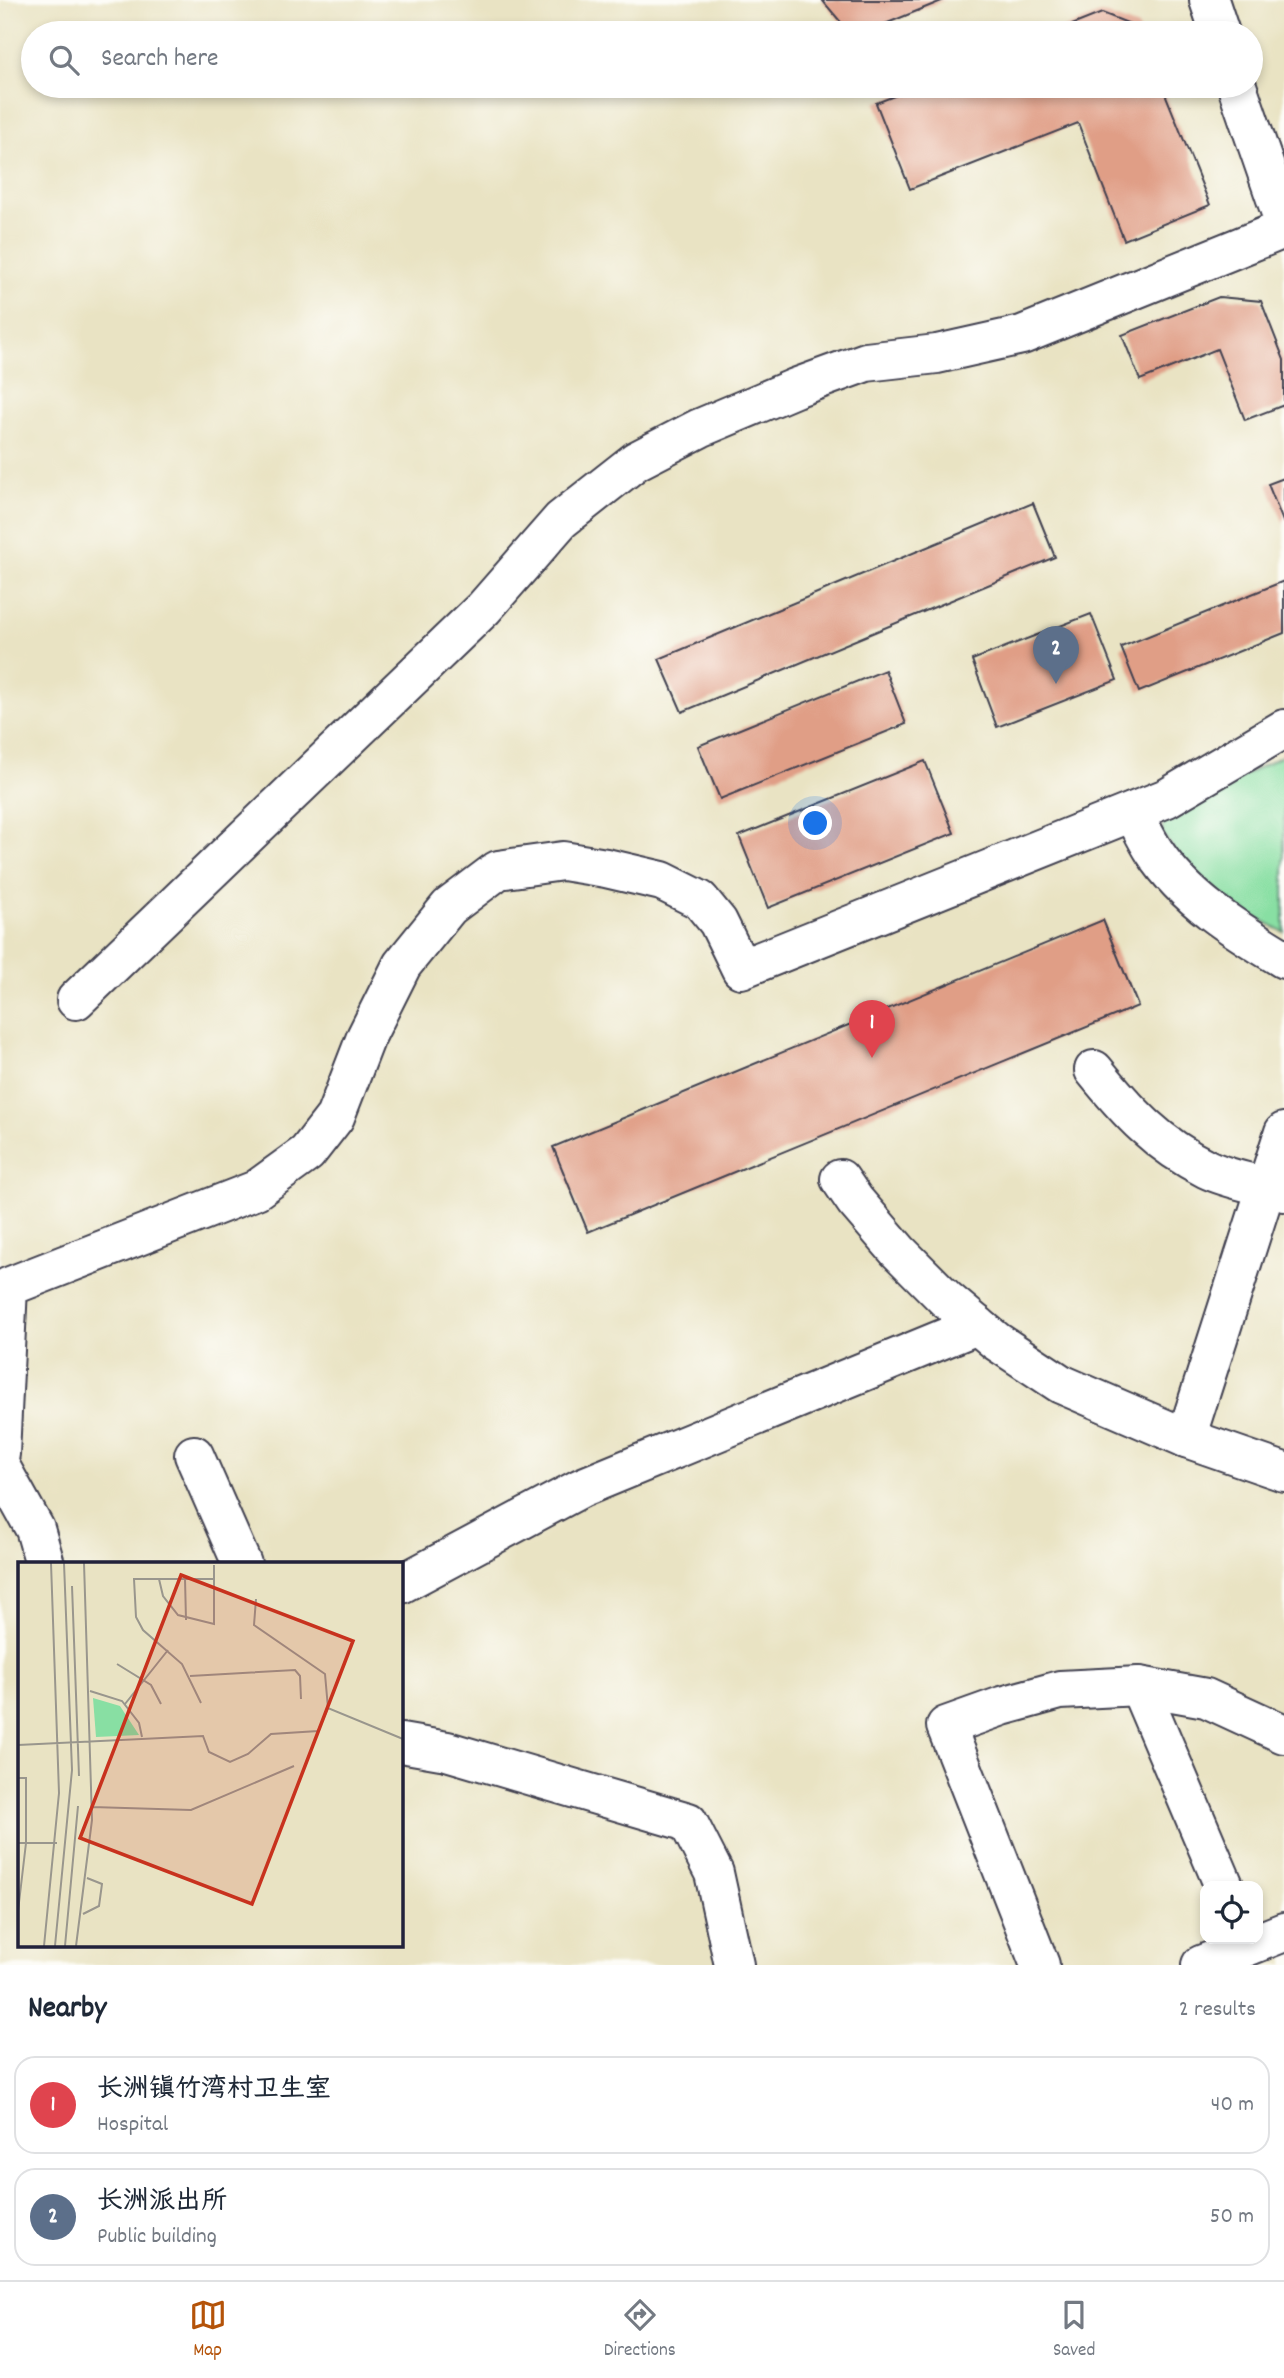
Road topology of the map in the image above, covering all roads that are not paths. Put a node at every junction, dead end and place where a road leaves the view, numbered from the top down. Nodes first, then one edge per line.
1 (1209, 0) edge
2 (1216, 21) edge
3 (1241, 98) edge
4 (1284, 222) edge
5 (1284, 229) edge
6 (1284, 729) edge
7 (1133, 812) junction
8 (1284, 959) edge
9 (76, 1000) dead end
10 (1094, 1070) dead end
11 (1284, 1132) edge
12 (840, 1179) dead end
13 (1275, 1189) edge
14 (978, 1325) junction
15 (1186, 1438) junction
16 (0, 1454) edge
17 (194, 1455) dead end
18 (0, 1466) edge
19 (1284, 1472) edge
20 (44, 1562) edge
21 (241, 1562) edge
22 (402, 1583) edge
23 (1139, 1686) junction
24 (1284, 1734) edge
25 (402, 1743) edge
26 (1222, 1881) edge
27 (1249, 1944) edge
28 (734, 1965) edge
29 (1040, 1965) edge
30 (1201, 1965) edge

1 - 2 street
3 - 4 street
5 - 9 street
6 - 7 street
7 - 8 street
7 - 16 street
10 - 13 street
11 - 13 street
12 - 14 street
13 - 15 street
14 - 15 street
14 - 22 street
15 - 19 street
17 - 21 street
18 - 20 street
23 - 24 street
23 - 26 street
23 - 29 street
25 - 28 street
27 - 30 street

